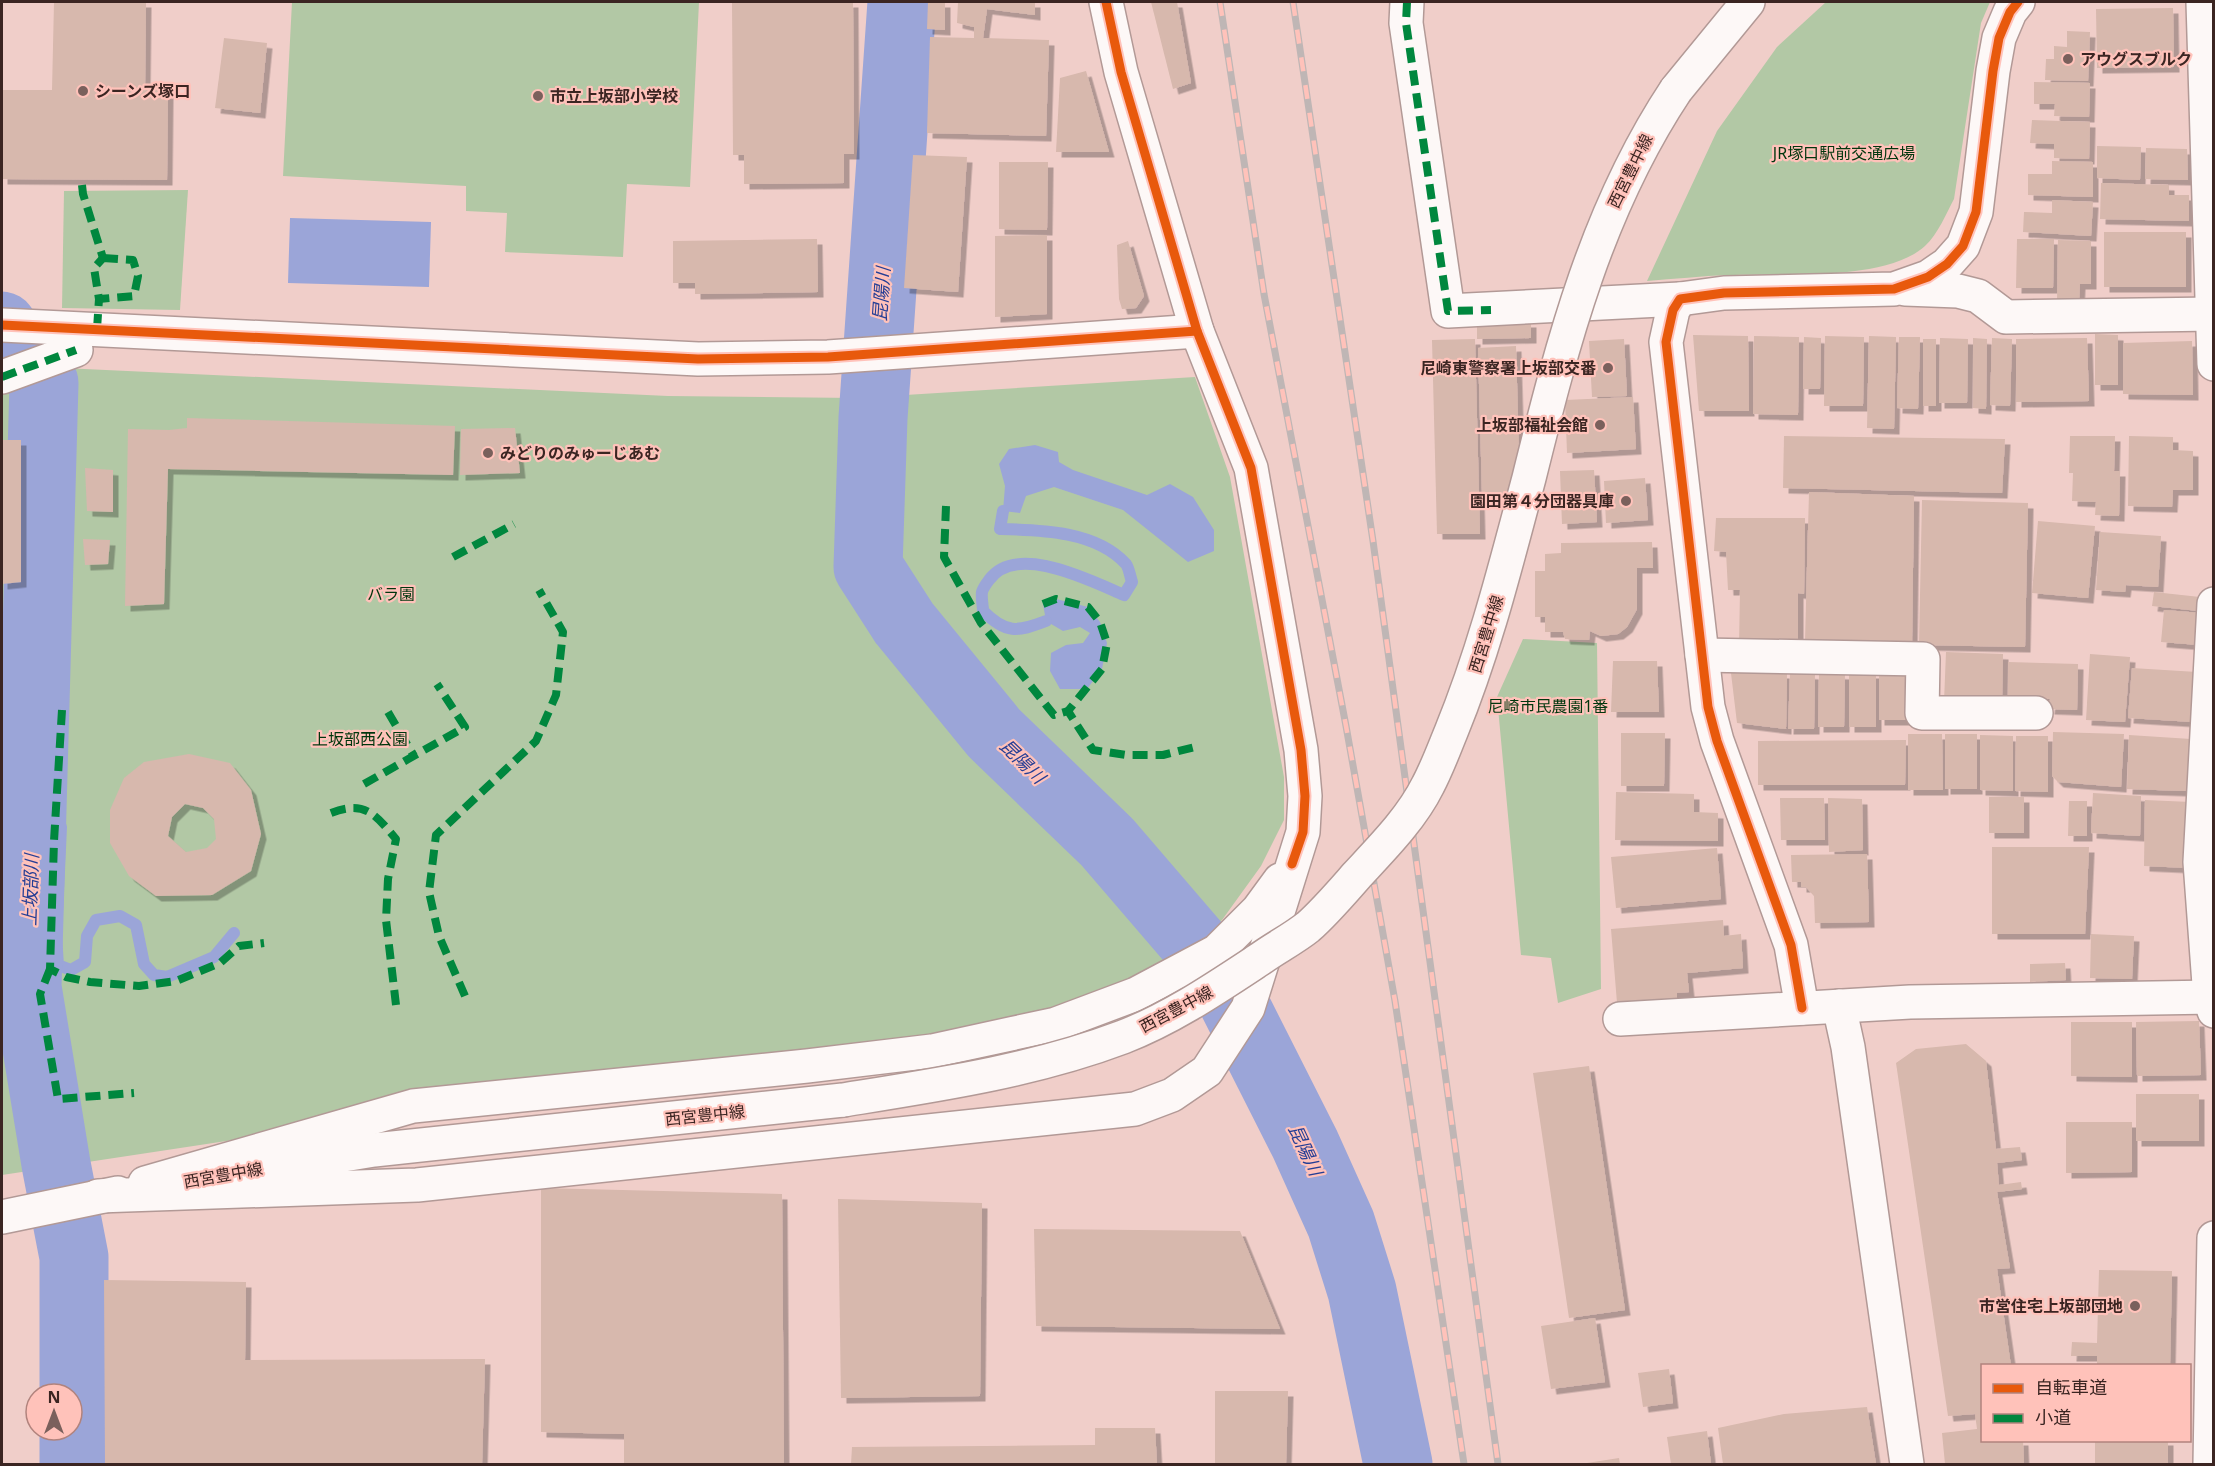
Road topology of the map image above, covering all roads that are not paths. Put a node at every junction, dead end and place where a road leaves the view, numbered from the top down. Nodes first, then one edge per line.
1 (1106, 2) edge
2 (1407, 2) edge
3 (1748, 2) edge
4 (2018, 2) edge
5 (2203, 2) edge
6 (1894, 289) junction
7 (1680, 299) junction
8 (2212, 314) edge
9 (11, 325) edge
10 (1197, 331) junction
11 (63, 355) dead end
12 (2214, 364) edge
13 (5, 376) edge
14 (2214, 604) edge
15 (1702, 655) junction
16 (2036, 713) dead end
17 (1292, 864) junction
18 (2212, 1002) edge
19 (1839, 1006) junction
20 (1802, 1008) junction
21 (1620, 1019) dead end
22 (89, 1198) junction
23 (2, 1217) edge
24 (2214, 1238) edge
25 (1907, 1464) edge
26 (2210, 1464) edge

1 - 10 street
2 - 7 street
3 - 22 street, 西宮豊中線, bridge
4 - 6 street
5 - 8 street
6 - 7 street
6 - 8 street
7 - 15 street
8 - 12 street
9 - 10 street
10 - 17 street
11 - 13 street
14 - 18 street
15 - 16 street
15 - 20 street
17 - 22 street
17 - 22 street
18 - 19 street
19 - 20 street
19 - 25 street
20 - 21 street
22 - 23 street, 西宮豊中線
24 - 26 street

